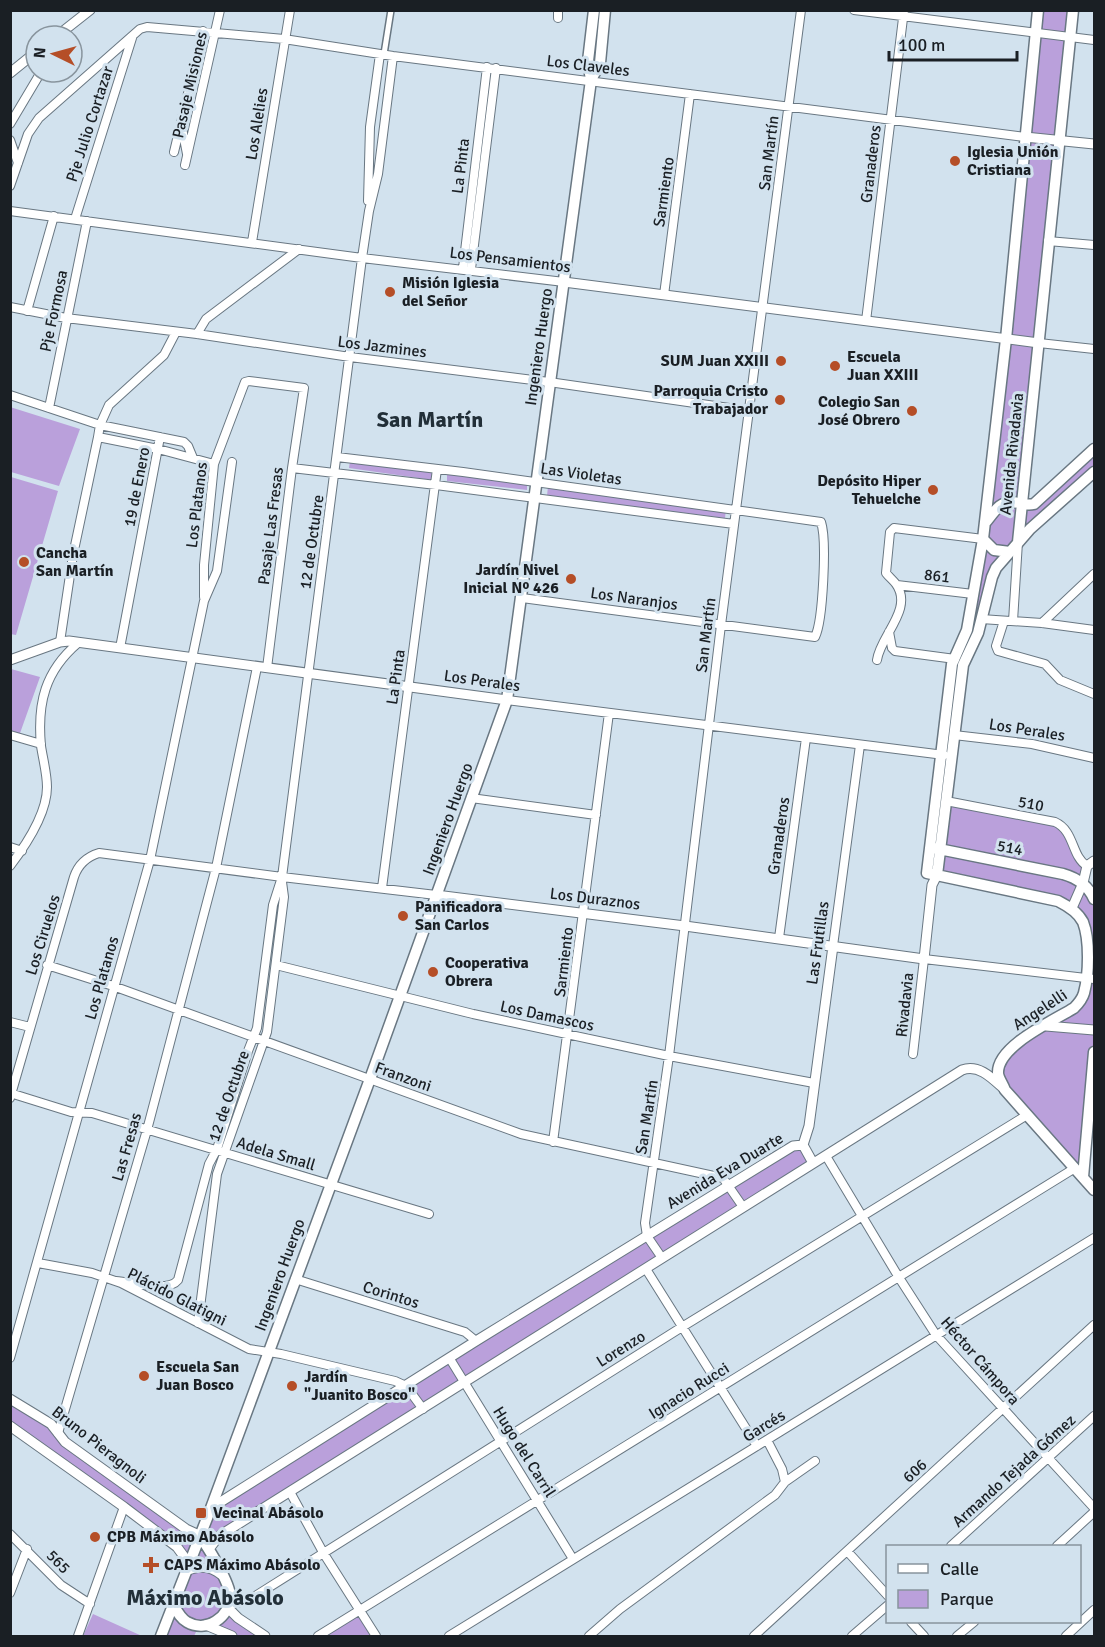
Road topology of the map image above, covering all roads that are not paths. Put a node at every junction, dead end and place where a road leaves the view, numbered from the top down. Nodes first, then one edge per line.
1 (90, 10) edge
2 (220, 10) edge
3 (290, 10) edge
4 (391, 10) edge
5 (594, 10) edge
6 (605, 10) edge
7 (801, 10) edge
8 (854, 10) edge
9 (1038, 10) edge
10 (1073, 10) edge
11 (904, 14) edge
12 (72, 24) edge
13 (203, 31) junction
14 (216, 32) junction
15 (1036, 34) junction
16 (132, 37) junction
17 (1070, 37) junction
18 (284, 39) junction
19 (1095, 40) edge
20 (382, 54) junction
21 (393, 56) junction
22 (24, 62) edge
23 (491, 67) junction
24 (10, 73) edge
25 (591, 80) junction
26 (33, 84) edge
27 (690, 94) junction
28 (788, 107) junction
29 (890, 121) junction
30 (181, 123) junction
31 (10, 124) edge
32 (1025, 136) junction
33 (10, 141) edge
34 (1059, 141) junction
35 (1095, 144) edge
36 (174, 152) dead end
37 (18, 163) junction
38 (10, 186) edge
39 (10, 211) edge
40 (369, 211) junction
41 (54, 216) junction
42 (75, 219) junction
43 (87, 220) junction
44 (1048, 241) junction
45 (252, 242) junction
46 (1095, 245) edge
47 (299, 249) junction
48 (362, 258) junction
49 (467, 269) junction
50 (564, 282) junction
51 (663, 295) junction
52 (10, 308) edge
53 (763, 308) junction
54 (27, 311) junction
55 (66, 318) junction
56 (866, 321) junction
57 (176, 332) junction
58 (197, 334) junction
59 (1006, 339) junction
60 (1039, 343) junction
61 (1095, 349) edge
62 (350, 357) junction
63 (549, 382) junction
64 (304, 388) joint
65 (10, 395) edge
66 (49, 408) junction
67 (750, 411) junction
68 (100, 424) junction
69 (98, 437) junction
70 (160, 437) junction
71 (158, 449) junction
72 (1095, 449) edge
73 (337, 457) junction
74 (193, 458) junction
75 (232, 462) dead end
76 (214, 464) junction
77 (292, 468) junction
78 (437, 469) junction
79 (335, 472) junction
80 (1095, 472) edge
81 (537, 482) junction
82 (436, 485) junction
83 (534, 498) junction
84 (1022, 504) junction
85 (736, 509) junction
86 (985, 523) junction
87 (734, 524) junction
88 (983, 538) junction
89 (1018, 542) junction
90 (1010, 552) junction
91 (1095, 574) edge
92 (897, 585) junction
93 (973, 594) junction
94 (522, 598) junction
95 (204, 601) junction
96 (981, 619) junction
97 (1004, 621) junction
98 (1013, 621) junction
99 (1042, 623) junction
100 (721, 625) junction
101 (1095, 630) edge
102 (889, 632) junction
103 (814, 637) joint
104 (60, 642) junction
105 (78, 643) junction
106 (120, 648) junction
107 (192, 659) junction
108 (955, 659) junction
109 (10, 660) edge
110 (877, 660) dead end
111 (256, 667) junction
112 (267, 668) junction
113 (308, 673) junction
114 (408, 686) junction
115 (1095, 694) edge
116 (507, 700) junction
117 (609, 713) junction
118 (708, 727) junction
119 (10, 735) edge
120 (954, 735) junction
121 (806, 738) junction
122 (41, 744) junction
123 (860, 745) junction
124 (946, 756) junction
125 (1095, 758) edge
126 (471, 798) junction
127 (946, 801) junction
128 (596, 815) junction
129 (943, 830) junction
130 (10, 847) edge
131 (935, 849) junction
132 (22, 851) junction
133 (962, 854) junction
134 (92, 855) joint
135 (150, 860) junction
136 (1091, 864) edge
137 (10, 866) edge
138 (216, 868) junction
139 (282, 877) junction
140 (932, 878) junction
141 (1083, 883) junction
142 (382, 888) junction
143 (436, 895) junction
144 (1095, 899) edge
145 (1072, 908) junction
146 (583, 913) junction
147 (685, 926) junction
148 (779, 938) junction
149 (833, 946) junction
150 (924, 959) junction
151 (47, 965) junction
152 (276, 965) junction
153 (1090, 978) edge
154 (113, 986) junction
155 (399, 995) junction
156 (178, 1010) junction
157 (10, 1022) edge
158 (1046, 1026) junction
159 (30, 1027) junction
160 (1095, 1030) edge
161 (568, 1035) junction
162 (254, 1038) junction
163 (263, 1041) junction
164 (1095, 1052) edge
165 (913, 1054) dead end
166 (669, 1056) junction
167 (370, 1079) junction
168 (814, 1083) junction
169 (1005, 1090) junction
170 (11, 1095) edge
171 (79, 1113) junction
172 (1027, 1115) junction
173 (147, 1130) junction
174 (554, 1142) junction
175 (803, 1145) junction
176 (220, 1150) junction
177 (826, 1156) junction
178 (813, 1163) junction
179 (653, 1164) junction
180 (1075, 1168) junction
181 (1083, 1177) junction
182 (330, 1185) junction
183 (728, 1186) junction
184 (1095, 1190) edge
185 (743, 1207) junction
186 (429, 1214) dead end
187 (862, 1216) junction
188 (647, 1236) junction
189 (1095, 1238) edge
190 (662, 1258) junction
191 (38, 1263) junction
192 (646, 1269) junction
193 (103, 1276) junction
194 (898, 1276) junction
195 (295, 1279) junction
196 (116, 1281) junction
197 (198, 1323) junction
198 (1095, 1325) edge
199 (682, 1327) junction
200 (936, 1335) junction
201 (476, 1341) junction
202 (268, 1352) junction
203 (10, 1358) edge
204 (450, 1359) junction
205 (465, 1383) junction
206 (406, 1386) junction
207 (721, 1388) junction
208 (10, 1399) edge
209 (423, 1409) junction
210 (1003, 1409) junction
211 (1095, 1416) edge
212 (10, 1426) edge
213 (58, 1433) junction
214 (501, 1440) junction
215 (767, 1440) junction
216 (758, 1446) junction
217 (1048, 1458) junction
218 (815, 1461) dead end
219 (785, 1482) junction
220 (290, 1492) junction
221 (538, 1500) junction
222 (124, 1507) junction
223 (211, 1508) junction
224 (1095, 1510) edge
225 (10, 1534) edge
226 (199, 1535) junction
227 (952, 1545) edge
228 (1058, 1545) edge
229 (27, 1549) junction
230 (209, 1549) junction
231 (847, 1551) junction
232 (324, 1554) junction
233 (573, 1559) junction
234 (186, 1567) junction
235 (222, 1576) junction
236 (10, 1593) edge
237 (886, 1594) edge
238 (90, 1604) junction
239 (173, 1604) junction
240 (228, 1606) junction
241 (886, 1607) edge
242 (360, 1610) junction
243 (1095, 1610) edge
244 (912, 1623) edge
245 (973, 1623) edge
246 (1080, 1623) edge
247 (1081, 1623) edge
248 (202, 1625) junction
249 (78, 1636) edge
250 (160, 1636) edge
251 (194, 1636) edge
252 (232, 1636) edge
253 (265, 1636) edge
254 (318, 1636) edge
255 (376, 1636) edge
256 (449, 1636) edge
257 (589, 1636) edge
258 (754, 1636) edge
259 (852, 1636) edge
260 (924, 1636) edge
261 (957, 1636) edge
262 (1066, 1636) edge

1 - 12 street
2 - 14 street, Pasaje Misiones
3 - 18 street, Los Alelies
4 - 20 street
5 - 25 main road, Ingeniero Huergo
6 - 25 main road, Ingeniero Huergo
7 - 28 street, San Martín
8 - 11 street
9 - 15 main road, Avenida Rivadavia
10 - 17 main road, Avenida Rivadavia
11 - 15 street
11 - 29 street, Granaderos
13 - 14 street, Los Claveles
13 - 16 street, Los Claveles
13 - 30 street, Pasaje Misiones
14 - 18 street, Los Claveles
14 - 30 street, Pasaje Misiones
15 - 17 street
15 - 32 main road, Avenida Rivadavia
16 - 37 street
16 - 42 street, Pje Julio Cortazar
17 - 19 street
17 - 34 main road, Avenida Rivadavia
18 - 20 street, Los Claveles
18 - 45 street, Los Alelies
20 - 21 street, Los Claveles
20 - 40 street, 12 de Octubre
21 - 23 street, Los Claveles
21 - 40 street, 12 de Octubre
22 - 24 street
23 - 25 street, Los Claveles
23 - 49 street, La Pinta
25 - 27 street, Los Claveles
25 - 50 main road, Ingeniero Huergo
26 - 31 street
27 - 28 street, Los Claveles
27 - 51 street, Sarmiento
28 - 29 street, Los Claveles
28 - 53 street, San Martín
29 - 32 street, Los Claveles
29 - 56 street, Granaderos
30 - 36 street, Pasaje Misiones
32 - 34 street
32 - 59 main road, Avenida Rivadavia
33 - 37 street
34 - 35 street
34 - 44 main road, Avenida Rivadavia
37 - 38 street
39 - 41 street, Los Pensamientos
40 - 48 street, 12 de Octubre
41 - 42 street, Los Pensamientos
41 - 54 street
42 - 43 street, Los Pensamientos
43 - 45 street, Los Pensamientos
43 - 55 street, Pje Formosa
44 - 46 street
44 - 60 main road, Avenida Rivadavia
45 - 47 street, Los Pensamientos
47 - 48 street, Los Pensamientos
47 - 58 street
48 - 49 street, Los Pensamientos
48 - 62 street, 12 de Octubre
49 - 50 street, Los Pensamientos
50 - 51 street, Los Pensamientos
50 - 63 main road, Ingeniero Huergo
51 - 53 street, Los Pensamientos
52 - 54 street, Los Jazmines
53 - 56 street, Los Pensamientos
53 - 67 street, San Martín
54 - 55 street, Los Jazmines
55 - 57 street, Los Jazmines
55 - 66 street, Pje Formosa
56 - 59 street, Los Pensamientos
57 - 58 street, Los Jazmines
57 - 68 street
58 - 62 street, Los Jazmines
59 - 60 street, Los Pensamientos
59 - 86 main road, Avenida Rivadavia
60 - 61 street
60 - 84 main road, Avenida Rivadavia
62 - 63 street, Los Jazmines
62 - 73 street, 12 de Octubre
63 - 67 street, Los Jazmines
63 - 81 main road, Ingeniero Huergo
64 - 76 street, Los Platanos
64 - 77 street, Pasaje Las Fresas
65 - 66 street
66 - 68 street
67 - 85 street, San Martín
68 - 69 street
68 - 70 street
69 - 71 street
69 - 104 street
70 - 71 street, 19 de Enero
70 - 74 street
71 - 74 street
71 - 106 street, 19 de Enero
72 - 84 main road
73 - 78 street, Las Violetas
73 - 79 street, 12 de Octubre
74 - 76 street
75 - 95 street, Los Platanos
76 - 95 street, Los Platanos
77 - 79 street, Las Violetas
77 - 112 street, Pasaje Las Fresas
78 - 81 street, Las Violetas
78 - 82 street, La Pinta
79 - 82 street, Las Violetas
79 - 113 street, 12 de Octubre
80 - 89 main road
81 - 83 main road, Ingeniero Huergo
81 - 85 street, Las Violetas
82 - 83 street, Las Violetas
82 - 114 street, La Pinta
83 - 87 street, Las Violetas
83 - 94 main road, Ingeniero Huergo
84 - 86 main road
84 - 89 main road, Avenida Rivadavia
85 - 87 street, San Martín
85 - 103 street, Las Violetas
86 - 88 main road, Avenida Rivadavia
87 - 100 street, San Martín
88 - 90 main road
88 - 92 street
88 - 93 main road, Avenida Rivadavia
89 - 90 main road, Avenida Rivadavia
89 - 98 street
90 - 96 main road, Avenida Rivadavia
91 - 99 street
92 - 93 street, 861
92 - 102 street
93 - 108 main road, Avenida Rivadavia
94 - 100 street, Los Naranjos
94 - 116 main road, Ingeniero Huergo
95 - 107 street, Los Platanos
96 - 97 street
96 - 120 main road, Avenida Rivadavia
97 - 98 street
97 - 115 street
98 - 99 street
99 - 101 street
100 - 103 street, Los Naranjos
100 - 118 street, San Martín
102 - 108 street
102 - 110 street
104 - 105 street, Los Perales
104 - 109 street, Los Perales
105 - 106 street, Los Perales
105 - 122 street
106 - 107 street, Los Perales
107 - 111 street, Los Perales
107 - 135 street, Los Platanos
108 - 124 main road, Avenida Rivadavia
111 - 112 street, Los Perales
111 - 138 street
112 - 113 street, Los Perales
113 - 114 street, Los Perales
113 - 139 street, 12 de Octubre
114 - 116 street, Los Perales
114 - 142 street, La Pinta
116 - 117 street, Los Perales
116 - 126 main road, Ingeniero Huergo
117 - 118 street, Los Perales
117 - 128 street, Sarmiento
118 - 121 street, Los Perales
118 - 147 street, San Martín
119 - 122 street
120 - 124 main road, Avenida Rivadavia
120 - 125 street, Los Perales
121 - 123 street, Los Perales
121 - 148 street, Granaderos
122 - 132 street
123 - 124 street, Los Perales
123 - 149 street, Las Frutillas
124 - 127 main road, Avenida Rivadavia
124 - 131 main road, Avenida Rivadavia
126 - 128 street
126 - 143 main road, Ingeniero Huergo
127 - 129 main road, Avenida Rivadavia
127 - 136 street, 510
128 - 146 street, Sarmiento
129 - 131 main road, Avenida Rivadavia
129 - 133 main road
130 - 132 street
131 - 133 main road, 514
131 - 140 main road, Avenida Rivadavia
132 - 137 street
133 - 141 main road, 514
134 - 135 street, Los Duraznos
134 - 151 street, Los Ciruelos
135 - 138 street, Los Duraznos
135 - 154 street, Los Platanos
136 - 141 street
138 - 139 street, Los Duraznos
138 - 156 street, Las Fresas
139 - 142 street, Los Duraznos
139 - 152 street, 12 de Octubre
139 - 162 street, 12 de Octubre
140 - 145 main road
140 - 150 street, Avenida Rivadavia
141 - 144 main road
141 - 145 street
142 - 143 street, Los Duraznos
143 - 146 street, Los Duraznos
143 - 155 main road, Ingeniero Huergo
145 - 153 main road, Angelelli
146 - 147 street, Los Duraznos
146 - 161 street, Sarmiento
147 - 148 street, Los Duraznos
147 - 166 street, San Martín
148 - 149 street, Los Duraznos
149 - 150 street, Los Duraznos
149 - 168 street, Las Frutillas
150 - 153 street, Los Duraznos
150 - 165 street, Rivadavia
151 - 154 street, Franzoni
151 - 159 street, Los Ciruelos
152 - 155 street, Los Damascos
152 - 163 street, 12 de Octubre
153 - 158 main road, Angelelli
154 - 156 street, Franzoni
154 - 171 street, Los Platanos
155 - 161 street, Los Damascos
155 - 167 main road, Ingeniero Huergo
156 - 162 street, Franzoni
156 - 173 street, Las Fresas
157 - 159 street
158 - 160 street
158 - 169 main road, Angelelli
159 - 170 street, Los Ciruelos
161 - 166 street, Los Damascos
161 - 174 street, Sarmiento
162 - 163 street, Franzoni
162 - 176 street, 12 de Octubre
163 - 167 street, Franzoni
163 - 176 street, 12 de Octubre
164 - 181 main road
166 - 168 street, Los Damascos
166 - 179 street, San Martín
167 - 174 street, Franzoni
167 - 182 main road, Ingeniero Huergo
168 - 175 street, Las Frutillas
169 - 172 main road
169 - 177 street
170 - 171 street, Adela Small
171 - 173 street, Adela Small
171 - 191 street, Los Platanos
172 - 180 main road
172 - 187 street, Lorenzo
173 - 176 street, Adela Small
173 - 193 street, Las Fresas
174 - 179 street, Franzoni
175 - 178 street, Avenida Eva Duarte
175 - 183 street, Avenida Eva Duarte
176 - 182 street, Adela Small
176 - 196 street, 12 de Octubre
176 - 197 street, 12 de Octubre
177 - 178 street
177 - 187 street, Héctor Cámpora
178 - 185 street
179 - 183 street, Franzoni
179 - 188 street, San Martín
180 - 181 main road
180 - 194 street, Ignacio Rucci
181 - 184 main road
182 - 186 street, Adela Small
182 - 195 main road, Ingeniero Huergo
183 - 185 street, Franzoni
183 - 188 street, Avenida Eva Duarte
185 - 190 street
187 - 194 street, Héctor Cámpora
187 - 199 street, Lorenzo
188 - 190 street
188 - 201 street, Avenida Eva Duarte
189 - 200 street, Garcés
190 - 192 street
191 - 193 street, Plácido Glatigni
191 - 203 street, Los Platanos
192 - 199 street
192 - 205 street
193 - 196 street, Plácido Glatigni
193 - 213 street, Las Fresas
194 - 200 street, Héctor Cámpora
194 - 207 street, Ignacio Rucci
195 - 201 street, Corintos
195 - 202 main road, Ingeniero Huergo
196 - 197 street, Plácido Glatigni
197 - 202 street, Plácido Glatigni
198 - 210 street, 606
199 - 207 street
199 - 214 street, Lorenzo
200 - 210 street, Héctor Cámpora
200 - 215 street, Garcés
201 - 204 street, Avenida Eva Duarte
202 - 206 street, Plácido Glatigni
202 - 223 main road, Ingeniero Huergo
204 - 205 street, Hugo del Carril
204 - 206 street, Avenida Eva Duarte
205 - 209 street
205 - 214 street, Hugo del Carril
206 - 209 street
206 - 223 street, Avenida Eva Duarte
207 - 216 street
207 - 221 street, Ignacio Rucci
208 - 213 street, Bruno Pieragnoli
209 - 220 street
210 - 217 street, Héctor Cámpora
210 - 231 street, 606
211 - 217 street, Armando Tejada Gómez
212 - 222 street, Bruno Pieragnoli
213 - 226 street, Bruno Pieragnoli
214 - 221 street, Hugo del Carril
214 - 232 street, Lorenzo
215 - 216 street, Garcés
215 - 219 street
216 - 233 street, Garcés
217 - 224 street, Héctor Cámpora
217 - 227 street, Armando Tejada Gómez
218 - 219 street
219 - 257 street
220 - 230 street
220 - 232 street
221 - 233 street, Hugo del Carril
221 - 242 street, Ignacio Rucci
222 - 234 street, Bruno Pieragnoli
222 - 238 street
223 - 226 main road, Ingeniero Huergo
224 - 228 street
225 - 229 street, 565
226 - 230 main road
226 - 234 main road, Ingeniero Huergo
229 - 236 street
229 - 238 street, 565
230 - 235 main road
231 - 237 street
231 - 258 street, 606
232 - 240 street, Lorenzo
232 - 242 street
233 - 256 street, Garcés
234 - 235 street
234 - 239 main road
235 - 240 main road
238 - 249 street
239 - 248 main road
239 - 250 main road
240 - 248 main road
240 - 253 street
241 - 259 street
242 - 254 street, Ignacio Rucci
242 - 255 street
243 - 247 street
244 - 260 street
245 - 261 street
246 - 262 street
248 - 251 main road
248 - 252 street

